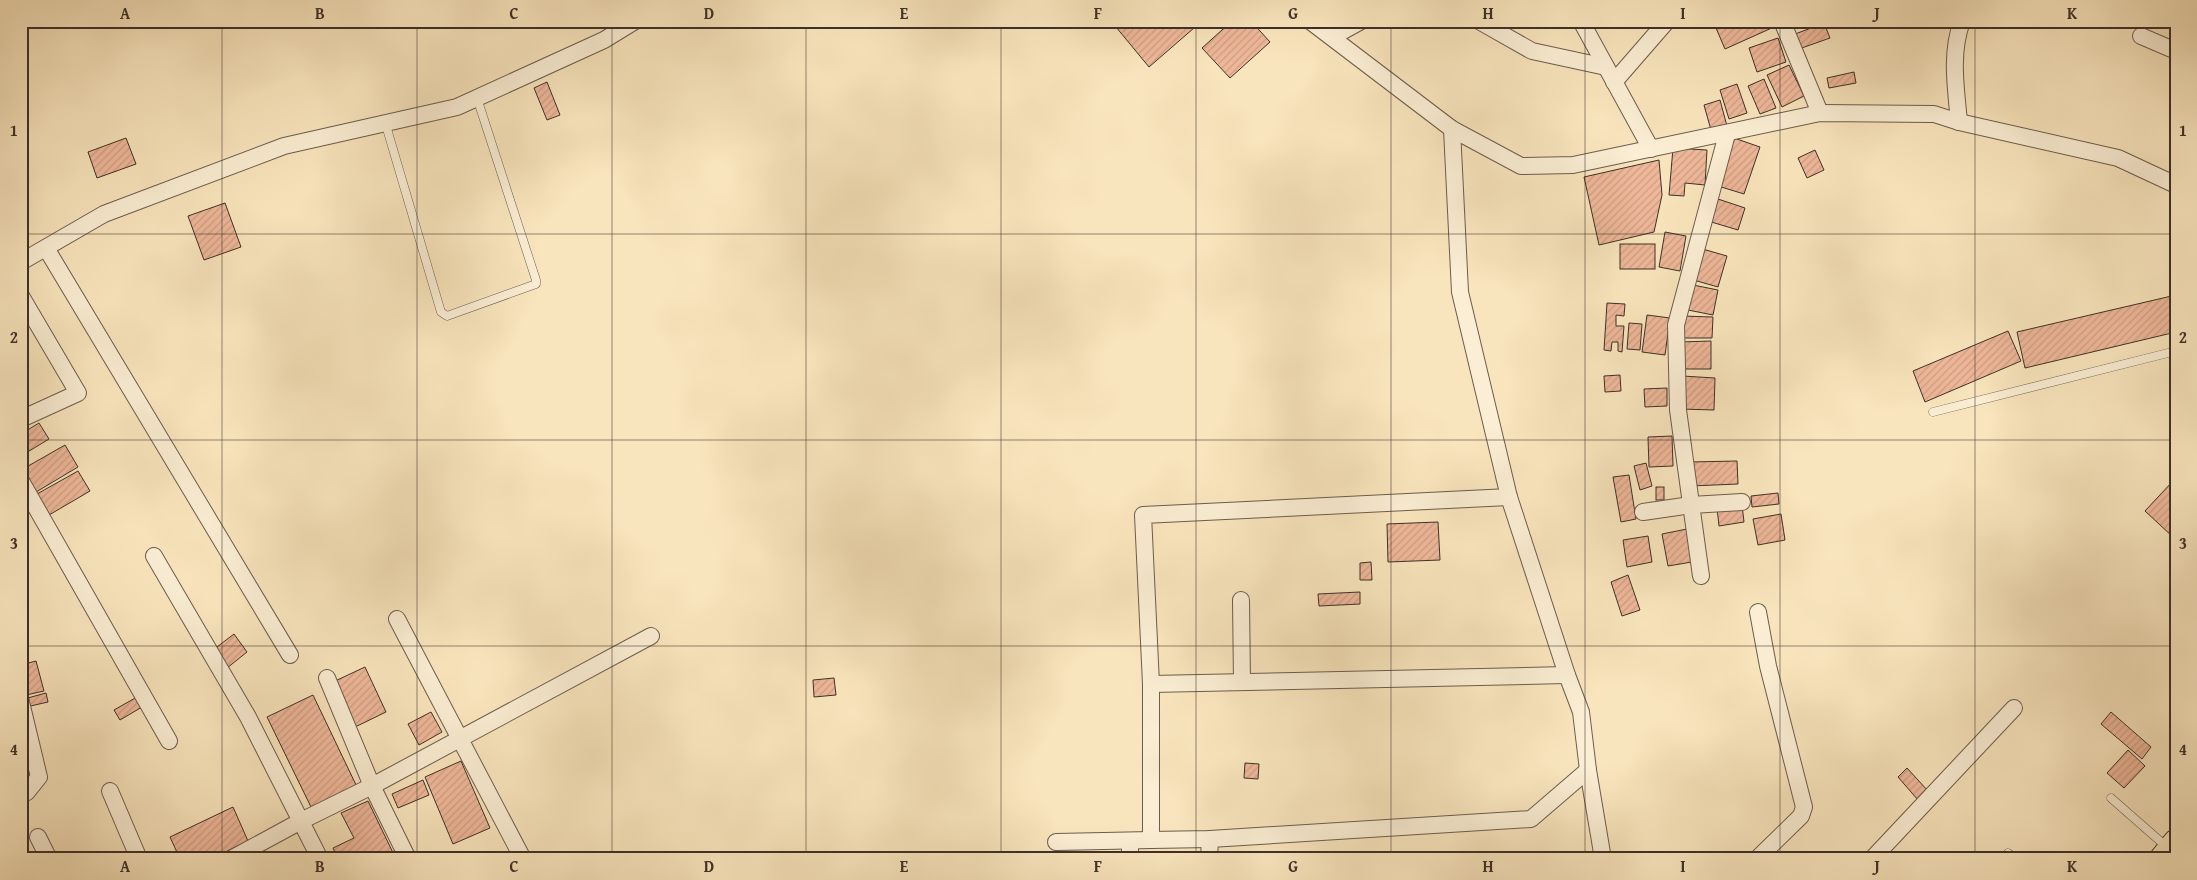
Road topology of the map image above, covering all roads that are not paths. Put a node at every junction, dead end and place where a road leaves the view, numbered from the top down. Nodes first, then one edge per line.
1 (635, 21) edge
2 (1310, 21) edge
3 (1361, 21) edge
4 (1479, 21) edge
5 (1581, 21) edge
6 (1782, 21) edge
7 (1962, 21) edge
8 (1664, 22) edge
9 (2142, 36) dead end
10 (1332, 37) junction
11 (2176, 51) edge
12 (1606, 67) junction
13 (1614, 82) junction
14 (476, 98) junction
15 (1820, 112) junction
16 (385, 122) junction
17 (1959, 122) junction
18 (1452, 129) junction
19 (1726, 134) junction
20 (1651, 150) junction
21 (2176, 185) edge
22 (46, 248) junction
23 (21, 262) edge
24 (21, 296) edge
25 (2176, 351) edge
26 (1933, 412) dead end
27 (21, 419) edge
28 (21, 481) edge
29 (1508, 497) junction
30 (1742, 502) dead end
31 (1691, 505) junction
32 (1643, 512) dead end
33 (154, 556) dead end
34 (1700, 576) dead end
35 (1241, 600) dead end
36 (1758, 612) dead end
37 (397, 619) dead end
38 (650, 636) dead end
39 (290, 655) dead end
40 (1567, 675) junction
41 (326, 678) dead end
42 (1242, 682) junction
43 (1150, 684) junction
44 (21, 702) edge
45 (2014, 708) dead end
46 (460, 739) junction
47 (169, 741) dead end
48 (1588, 770) junction
49 (372, 786) junction
50 (110, 791) dead end
51 (21, 795) edge
52 (2111, 798) dead end
53 (301, 821) junction
54 (38, 837) dead end
55 (1210, 839) junction
56 (1151, 840) junction
57 (1056, 842) dead end
58 (1130, 842) junction
59 (2169, 850) edge
60 (2008, 853) dead end
61 (48, 859) edge
62 (139, 859) edge
63 (231, 859) edge
64 (320, 859) edge
65 (408, 859) edge
66 (523, 859) edge
67 (1130, 859) edge
68 (1209, 859) edge
69 (1603, 859) edge
70 (1756, 859) edge
71 (1872, 859) edge
72 (2017, 859) edge

1 - 14 street
2 - 10 street
3 - 10 street
4 - 12 street
5 - 12 street
6 - 15 street
7 - 17 street
8 - 13 street
9 - 11 street
10 - 18 street
12 - 13 street
13 - 20 street
14 - 16 street
14 - 16 lane
15 - 17 street
15 - 19 street
16 - 22 street
17 - 21 street
18 - 20 street
18 - 29 street
19 - 20 street
19 - 31 street
22 - 23 street
22 - 39 street
24 - 27 street
25 - 26 lane
28 - 47 street
29 - 40 street
29 - 43 street
30 - 31 street
31 - 32 street
31 - 34 street
33 - 53 street
35 - 42 street
36 - 70 street
37 - 46 street
38 - 46 street
40 - 42 street
40 - 48 street
41 - 49 street
42 - 43 street
43 - 56 street
44 - 51 street
45 - 71 street
46 - 49 street
46 - 66 street
48 - 55 street
48 - 69 street
49 - 53 street
49 - 65 street
50 - 62 street
52 - 59 lane
53 - 63 street
53 - 64 street
54 - 61 street
55 - 56 street
55 - 68 street
56 - 58 street
57 - 58 street
58 - 67 street
60 - 72 lane

